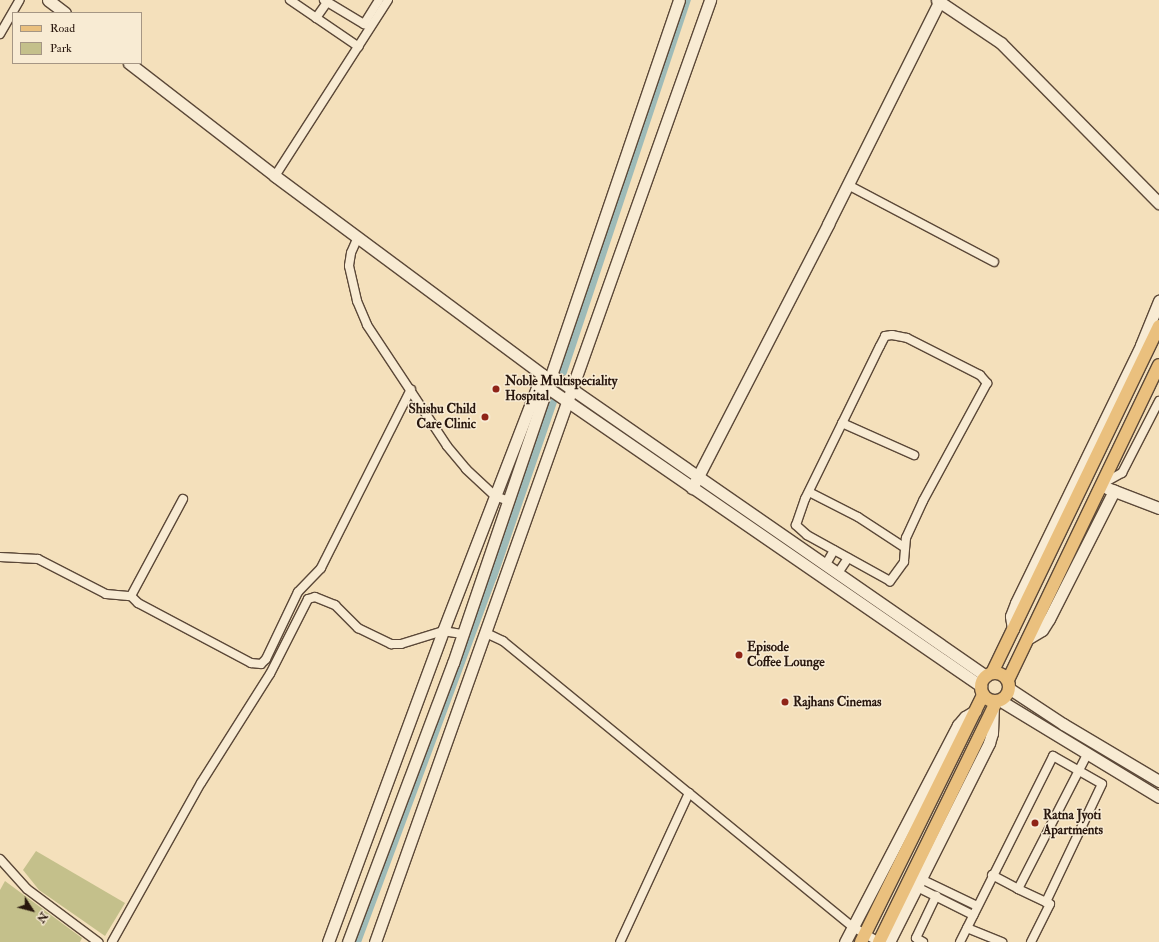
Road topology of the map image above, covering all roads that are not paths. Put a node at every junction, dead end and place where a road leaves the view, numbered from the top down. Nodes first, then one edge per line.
1 (20, 0) edge
2 (48, 0) edge
3 (290, 0) edge
4 (379, 0) edge
5 (388, 0) edge
6 (679, 0) edge
7 (710, 0) edge
8 (939, 0) edge
9 (325, 1) edge
10 (13, 12) edge
11 (63, 12) edge
12 (12, 14) edge
13 (316, 18) junction
14 (0, 34) edge
15 (359, 47) junction
16 (130, 64) edge
17 (275, 176) junction
18 (848, 185) junction
19 (1159, 202) edge
20 (358, 237) junction
21 (994, 262) dead end
22 (1159, 301) edge
23 (1159, 326) edge
24 (1159, 365) edge
25 (549, 379) junction
26 (411, 389) junction
27 (571, 389) junction
28 (567, 400) junction
29 (1159, 401) edge
30 (842, 423) junction
31 (914, 455) dead end
32 (698, 477) junction
33 (1102, 485) junction
34 (692, 488) junction
35 (1114, 491) junction
36 (809, 492) junction
37 (495, 496) junction
38 (183, 499) dead end
39 (509, 501) junction
40 (1159, 508) edge
41 (904, 546) junction
42 (834, 550) junction
43 (0, 557) edge
44 (848, 558) junction
45 (826, 564) junction
46 (838, 573) junction
47 (131, 596) junction
48 (1013, 630) junction
49 (442, 631) junction
50 (486, 633) junction
51 (462, 634) junction
52 (1027, 639) junction
53 (985, 683) junction
54 (1009, 684) junction
55 (997, 703) junction
56 (975, 711) junction
57 (1087, 755) junction
58 (1078, 770) junction
59 (1159, 781) edge
60 (689, 792) junction
61 (1159, 797) edge
62 (0, 859) edge
63 (992, 875) junction
64 (919, 883) junction
65 (1018, 889) junction
66 (936, 896) junction
67 (1046, 902) junction
68 (977, 906) junction
69 (973, 914) junction
70 (853, 927) junction
71 (966, 928) junction
72 (863, 938) edge
73 (886, 940) edge
74 (98, 942) edge
75 (112, 942) edge
76 (328, 942) edge
77 (348, 942) edge
78 (375, 942) edge
79 (620, 942) edge
80 (845, 942) edge
81 (923, 942) edge
82 (960, 942) edge
83 (1002, 942) edge
84 (1031, 942) edge

1 - 10 street
2 - 11 street
3 - 13 street
4 - 9 street
5 - 15 street
6 - 25 street
7 - 27 street
8 - 18 street
8 - 19 street
9 - 13 street
12 - 14 street
13 - 15 street
15 - 17 street
16 - 17 street
17 - 20 street
18 - 21 street
18 - 32 street
20 - 25 street
20 - 26 street
22 - 48 street
23 - 48 main road
24 - 33 main road
25 - 27 street
25 - 28 street
25 - 37 street
25 - 39 street
26 - 37 street
26 - 47 street
27 - 28 street
27 - 32 street
28 - 34 street
28 - 50 street
29 - 33 street
30 - 31 street
30 - 36 street
30 - 41 street
32 - 34 street
32 - 45 street
33 - 35 street
33 - 52 main road
34 - 53 street
35 - 40 street
35 - 52 street
36 - 41 street
36 - 42 street
37 - 39 street
37 - 49 street
38 - 47 street
39 - 51 street
41 - 44 street
42 - 44 street
42 - 45 street
43 - 47 street
44 - 46 street
45 - 46 street
46 - 53 street
48 - 53 main road
49 - 51 street
49 - 75 street
49 - 76 street
50 - 60 street
50 - 78 street
51 - 77 street
52 - 54 main road
53 - 54 main road
53 - 55 main road
53 - 56 main road
54 - 55 main road
54 - 59 street
55 - 57 street
55 - 64 street
55 - 73 main road
56 - 70 street
56 - 72 main road
57 - 58 street
57 - 61 street
58 - 63 street
58 - 65 street
58 - 67 street
60 - 70 street
60 - 79 street
62 - 74 street
63 - 65 street
63 - 68 street
64 - 66 street
64 - 68 street
64 - 73 street
65 - 67 street
66 - 69 street
66 - 81 street
67 - 84 street
68 - 69 street
69 - 71 street
70 - 72 street
70 - 80 street
71 - 82 street
71 - 83 street
72 - 73 street

